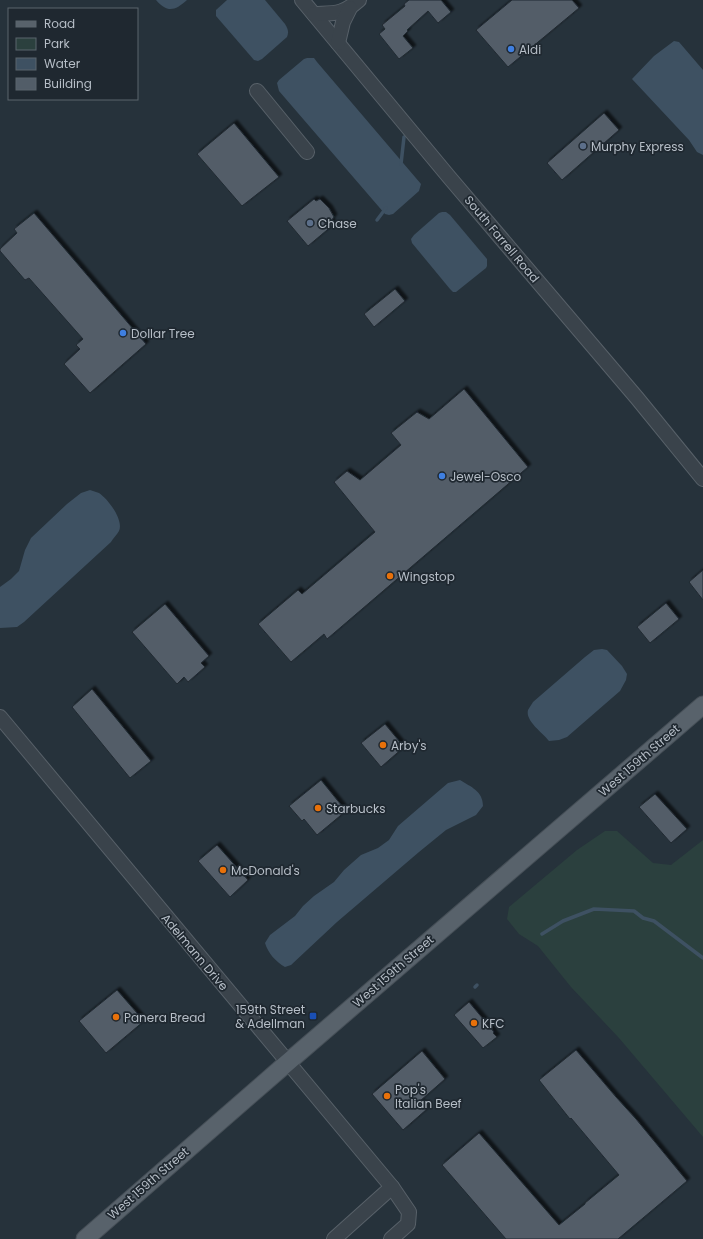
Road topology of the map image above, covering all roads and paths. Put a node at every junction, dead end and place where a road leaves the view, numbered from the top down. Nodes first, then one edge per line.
1 (302, 0) edge
2 (354, 4) edge
3 (314, 14) junction
4 (338, 43) junction
5 (257, 91) dead end
6 (307, 152) dead end
7 (703, 478) edge
8 (703, 705) edge
9 (0, 717) edge
10 (288, 1062) junction
11 (392, 1187) junction
12 (85, 1239) edge
13 (334, 1239) edge
14 (392, 1239) edge

1 - 3 street, South Farrell Road
2 - 3 street
2 - 4 street
3 - 4 street, South Farrell Road
4 - 7 street, South Farrell Road
5 - 6 street
8 - 10 main road, West 159th Street
9 - 10 street, Adelmann Drive
10 - 11 street, Adelmann Drive
10 - 12 main road, West 159th Street
11 - 13 street
11 - 14 street, Adelmann Drive

